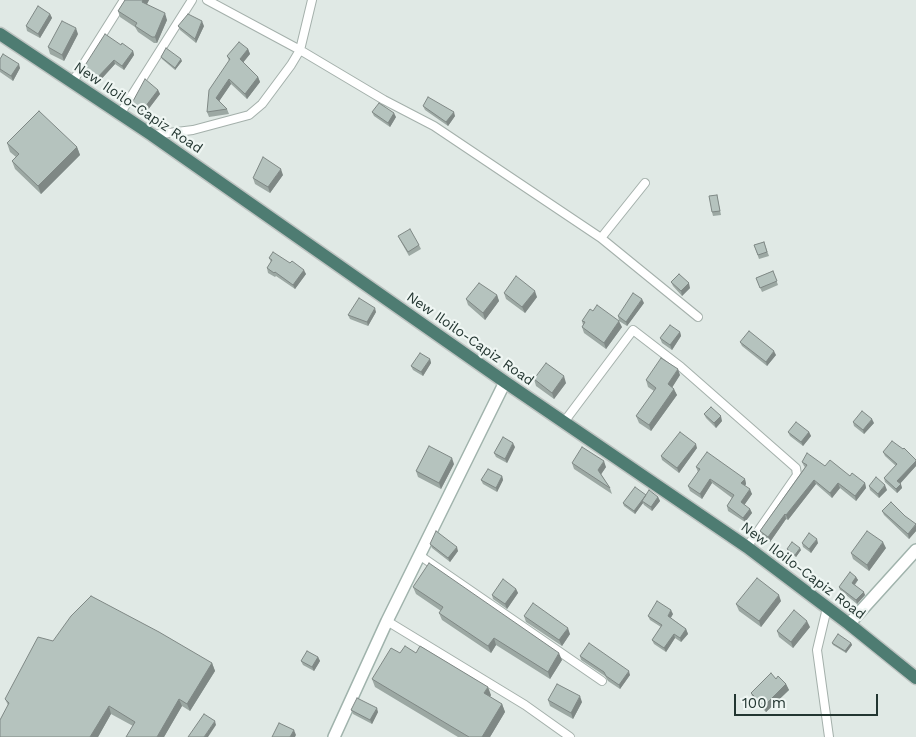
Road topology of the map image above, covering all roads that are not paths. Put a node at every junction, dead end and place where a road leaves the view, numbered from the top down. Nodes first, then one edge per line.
1 (124, 0) edge
2 (192, 0) edge
3 (207, 0) edge
4 (312, 0) edge
5 (0, 34) edge
6 (300, 50) junction
7 (73, 81) junction
8 (120, 114) junction
9 (152, 135) junction
10 (644, 183) dead end
11 (601, 238) junction
12 (698, 316) dead end
13 (505, 382) junction
14 (564, 422) junction
15 (748, 547) junction
16 (916, 550) edge
17 (420, 555) junction
18 (827, 608) junction
19 (387, 621) junction
20 (849, 624) junction
21 (916, 678) edge
22 (602, 682) dead end
23 (334, 737) edge
24 (570, 737) edge
25 (829, 737) edge

1 - 7 street
2 - 8 street
3 - 6 street
4 - 6 street
5 - 7 highway, New Iloilo-Capiz Road
6 - 9 street
6 - 11 street
7 - 8 highway, New Iloilo-Capiz Road
8 - 9 highway, New Iloilo-Capiz Road
9 - 13 highway, New Iloilo-Capiz Road
10 - 11 street
11 - 12 street
13 - 14 highway, New Iloilo-Capiz Road
13 - 17 main road
14 - 15 highway, New Iloilo-Capiz Road
14 - 15 street
15 - 18 highway, New Iloilo-Capiz Road
16 - 20 main road
17 - 19 main road
17 - 22 street
18 - 20 highway, New Iloilo-Capiz Road
18 - 25 street
19 - 23 main road
19 - 24 street
20 - 21 highway, New Iloilo-Capiz Road

